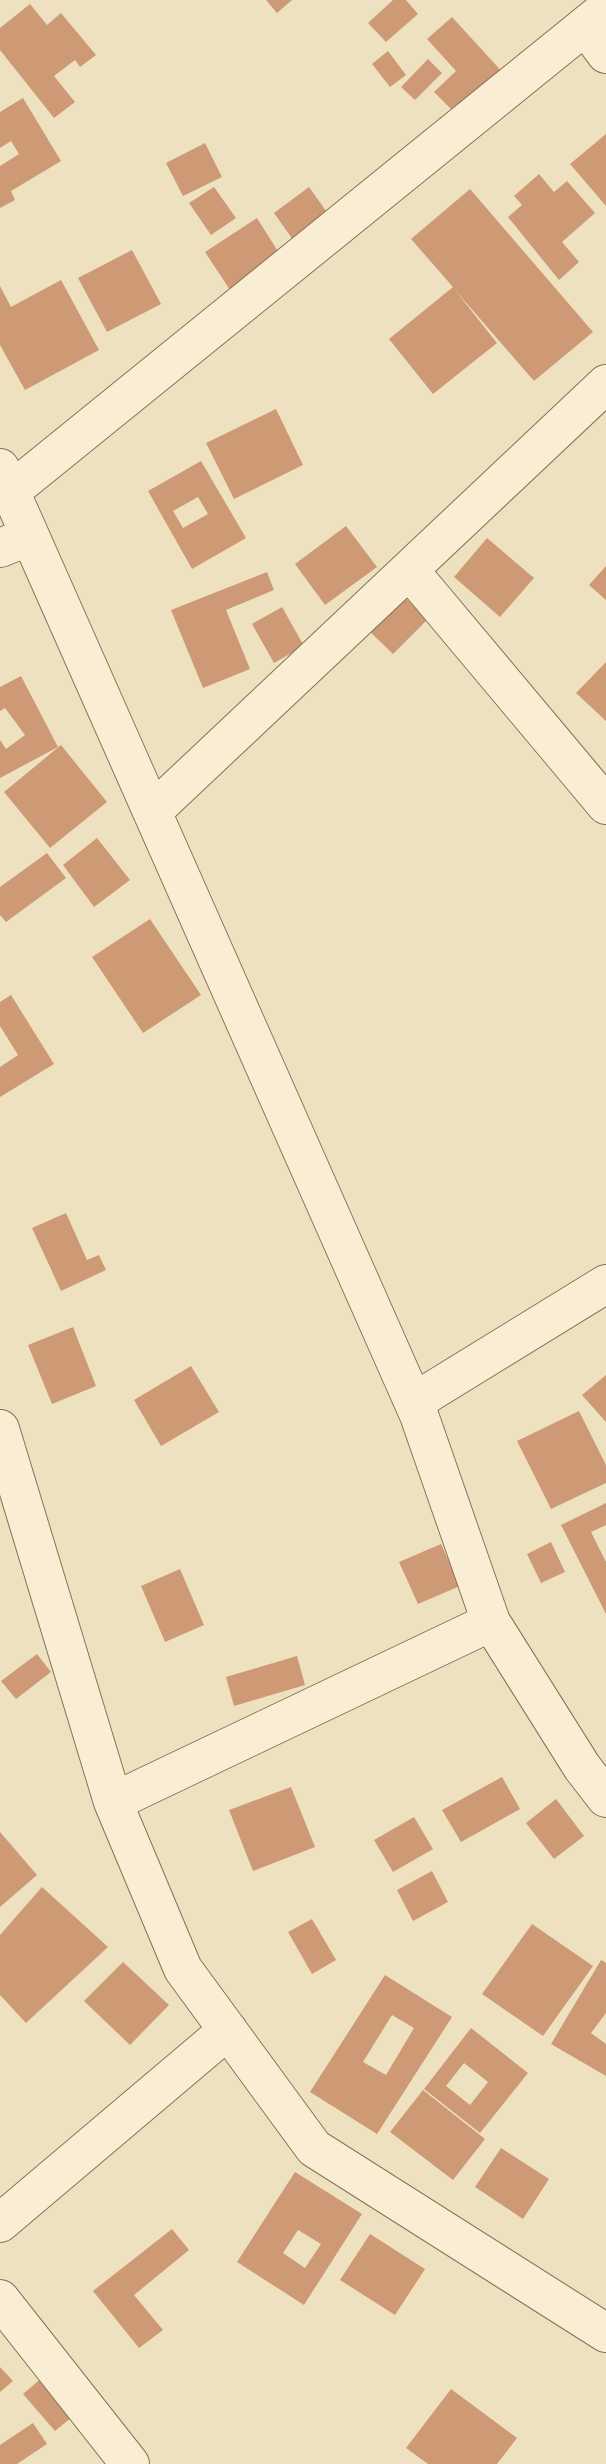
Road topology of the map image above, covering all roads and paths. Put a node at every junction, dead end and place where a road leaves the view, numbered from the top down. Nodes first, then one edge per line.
1 (599, 30) edge
2 (606, 384) edge
3 (5, 480) edge
4 (15, 542) edge
5 (409, 570) junction
6 (606, 805) edge
7 (153, 811) junction
8 (606, 1284) edge
9 (414, 1402) junction
10 (2, 1434) edge
11 (491, 1622) junction
12 (606, 1798) edge
13 (113, 1802) junction
14 (228, 2030) junction
15 (0, 2223) edge
16 (0, 2299) edge
17 (606, 2333) edge
18 (130, 2464) edge

1 - 3 street
2 - 5 street
3 - 4 street
4 - 7 street
5 - 6 street
5 - 7 street
7 - 9 street
8 - 9 street
9 - 11 street
10 - 13 street
11 - 12 street
11 - 13 street
13 - 14 street
14 - 15 street
14 - 17 street
16 - 18 street

